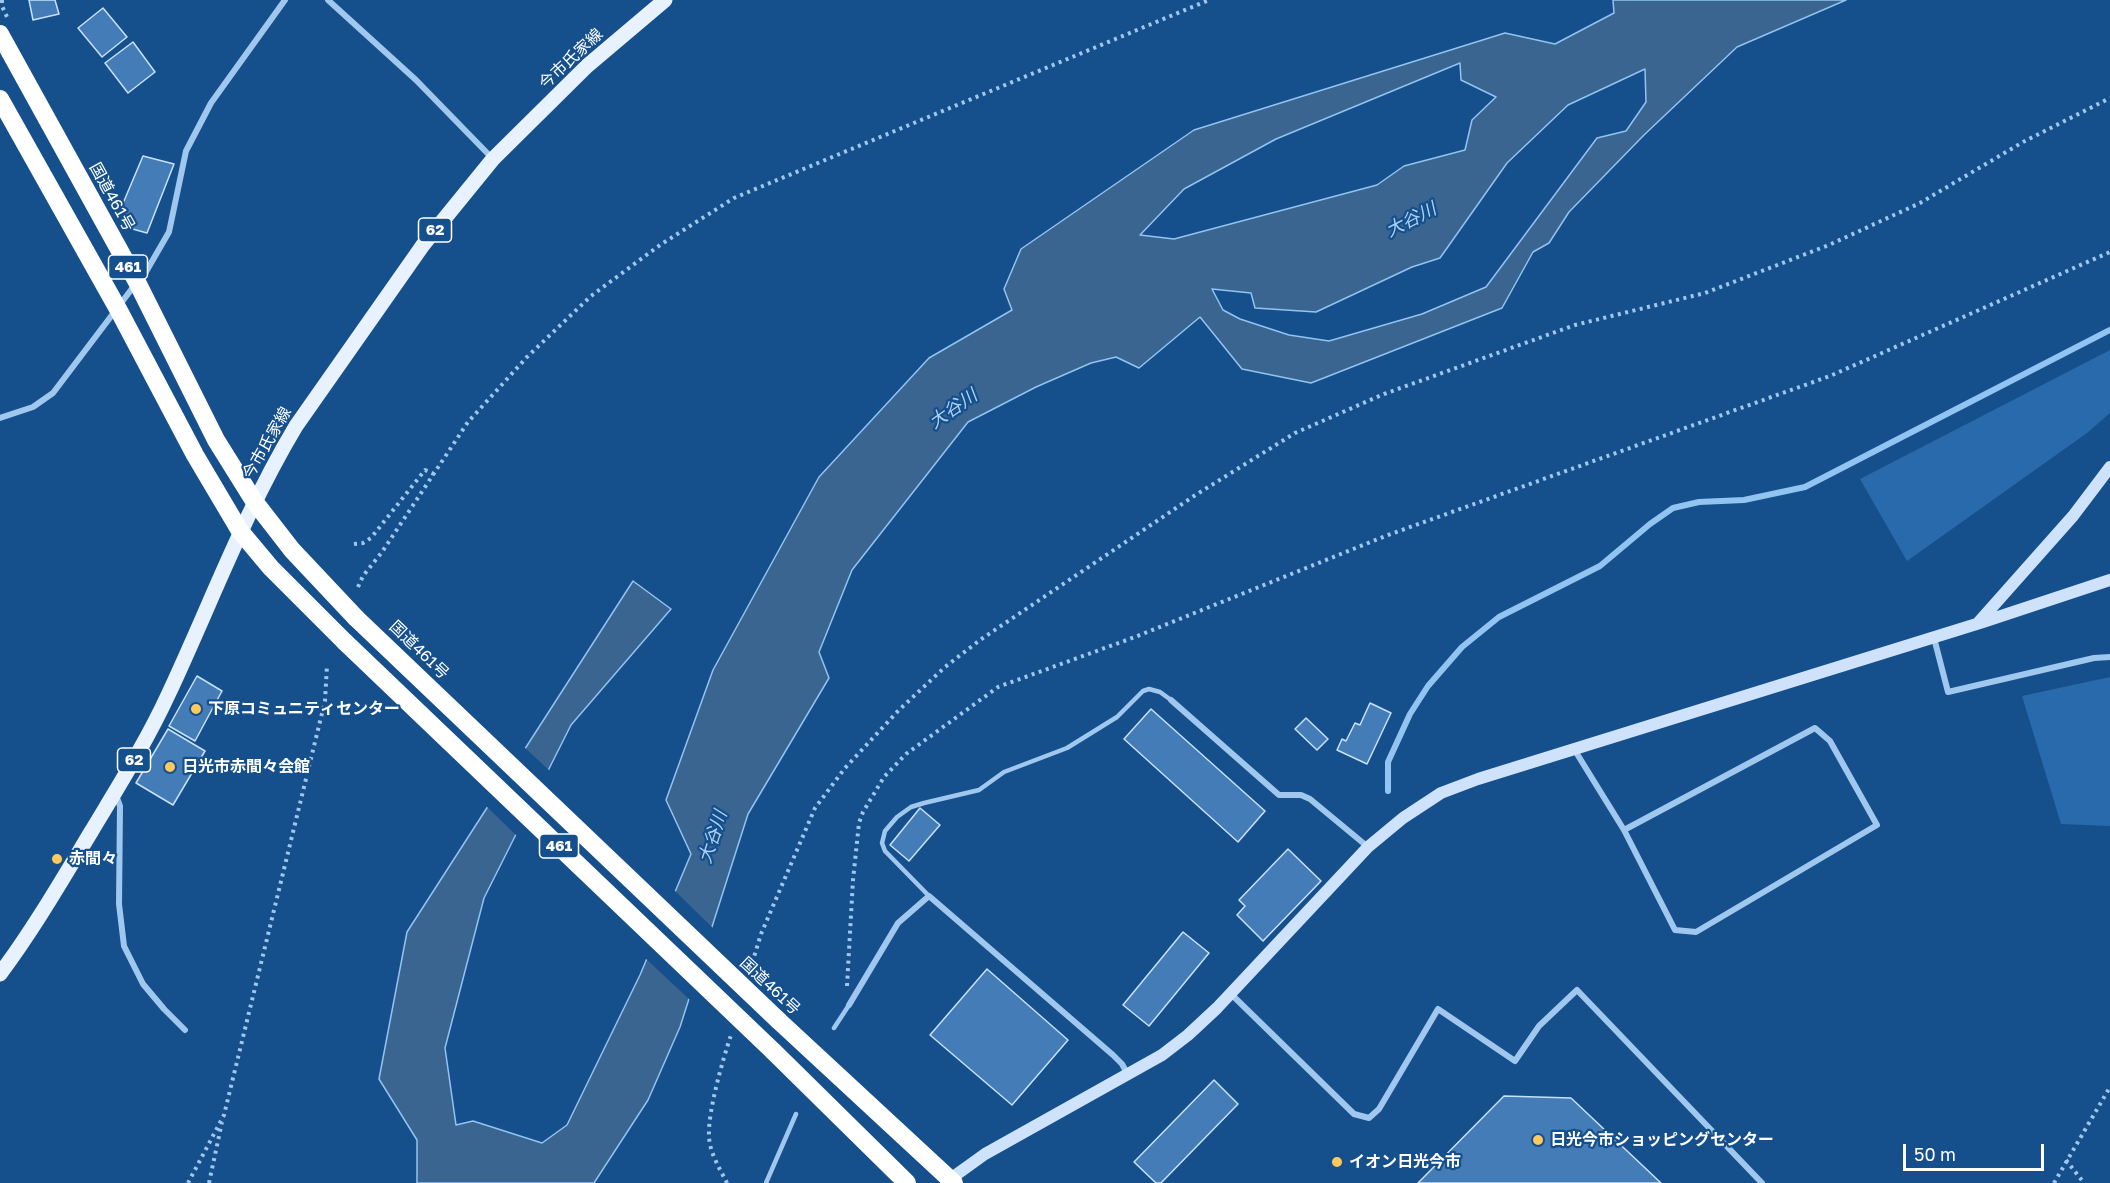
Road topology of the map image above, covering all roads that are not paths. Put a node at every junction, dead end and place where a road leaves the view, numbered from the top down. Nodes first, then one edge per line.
1 (285, 0) edge
2 (328, 0) edge
3 (665, 0) edge
4 (5, 29) edge
5 (2, 106) edge
6 (493, 159) junction
7 (136, 282) junction
8 (118, 309) junction
9 (0, 418) edge
10 (2110, 467) edge
11 (254, 501) junction
12 (240, 531) junction
13 (2110, 580) edge
14 (1977, 624) junction
15 (1934, 637) junction
16 (2110, 657) edge
17 (1171, 700) joint
18 (1574, 748) junction
19 (115, 792) junction
20 (1624, 830) junction
21 (1368, 847) junction
22 (929, 896) junction
23 (0, 974) edge
24 (1231, 994) junction
25 (849, 1005) joint
26 (834, 1028) dead end
27 (185, 1030) dead end
28 (1129, 1075) junction
29 (796, 1114) dead end
30 (950, 1182) edge
31 (766, 1183) edge
32 (907, 1183) edge
33 (1762, 1183) edge

1 - 7 street
2 - 6 street
3 - 6 main road, 今市氏家線 / 62
4 - 7 highway, 国道461号 / 461
5 - 8 highway, 461
6 - 11 main road, 今市氏家線 / 62
7 - 8 street
7 - 11 highway, 国道461号 / 461
8 - 9 street
8 - 12 highway, 461
10 - 14 street
11 - 12 main road, 今市氏家線 / 62
11 - 30 highway, 国道461号 / 461, bridge
12 - 19 main road, 今市氏家線 / 62
12 - 32 highway, 461, bridge
13 - 14 street
14 - 15 street
15 - 16 street
15 - 18 street
17 - 21 street
17 - 22 lane
18 - 20 street
18 - 21 street
19 - 23 main road, 今市氏家線 / 62
19 - 27 street
20 - 20 street
21 - 24 street
22 - 25 street
22 - 28 street
24 - 28 street
24 - 33 street
25 - 26 lane
28 - 30 street
29 - 31 lane

